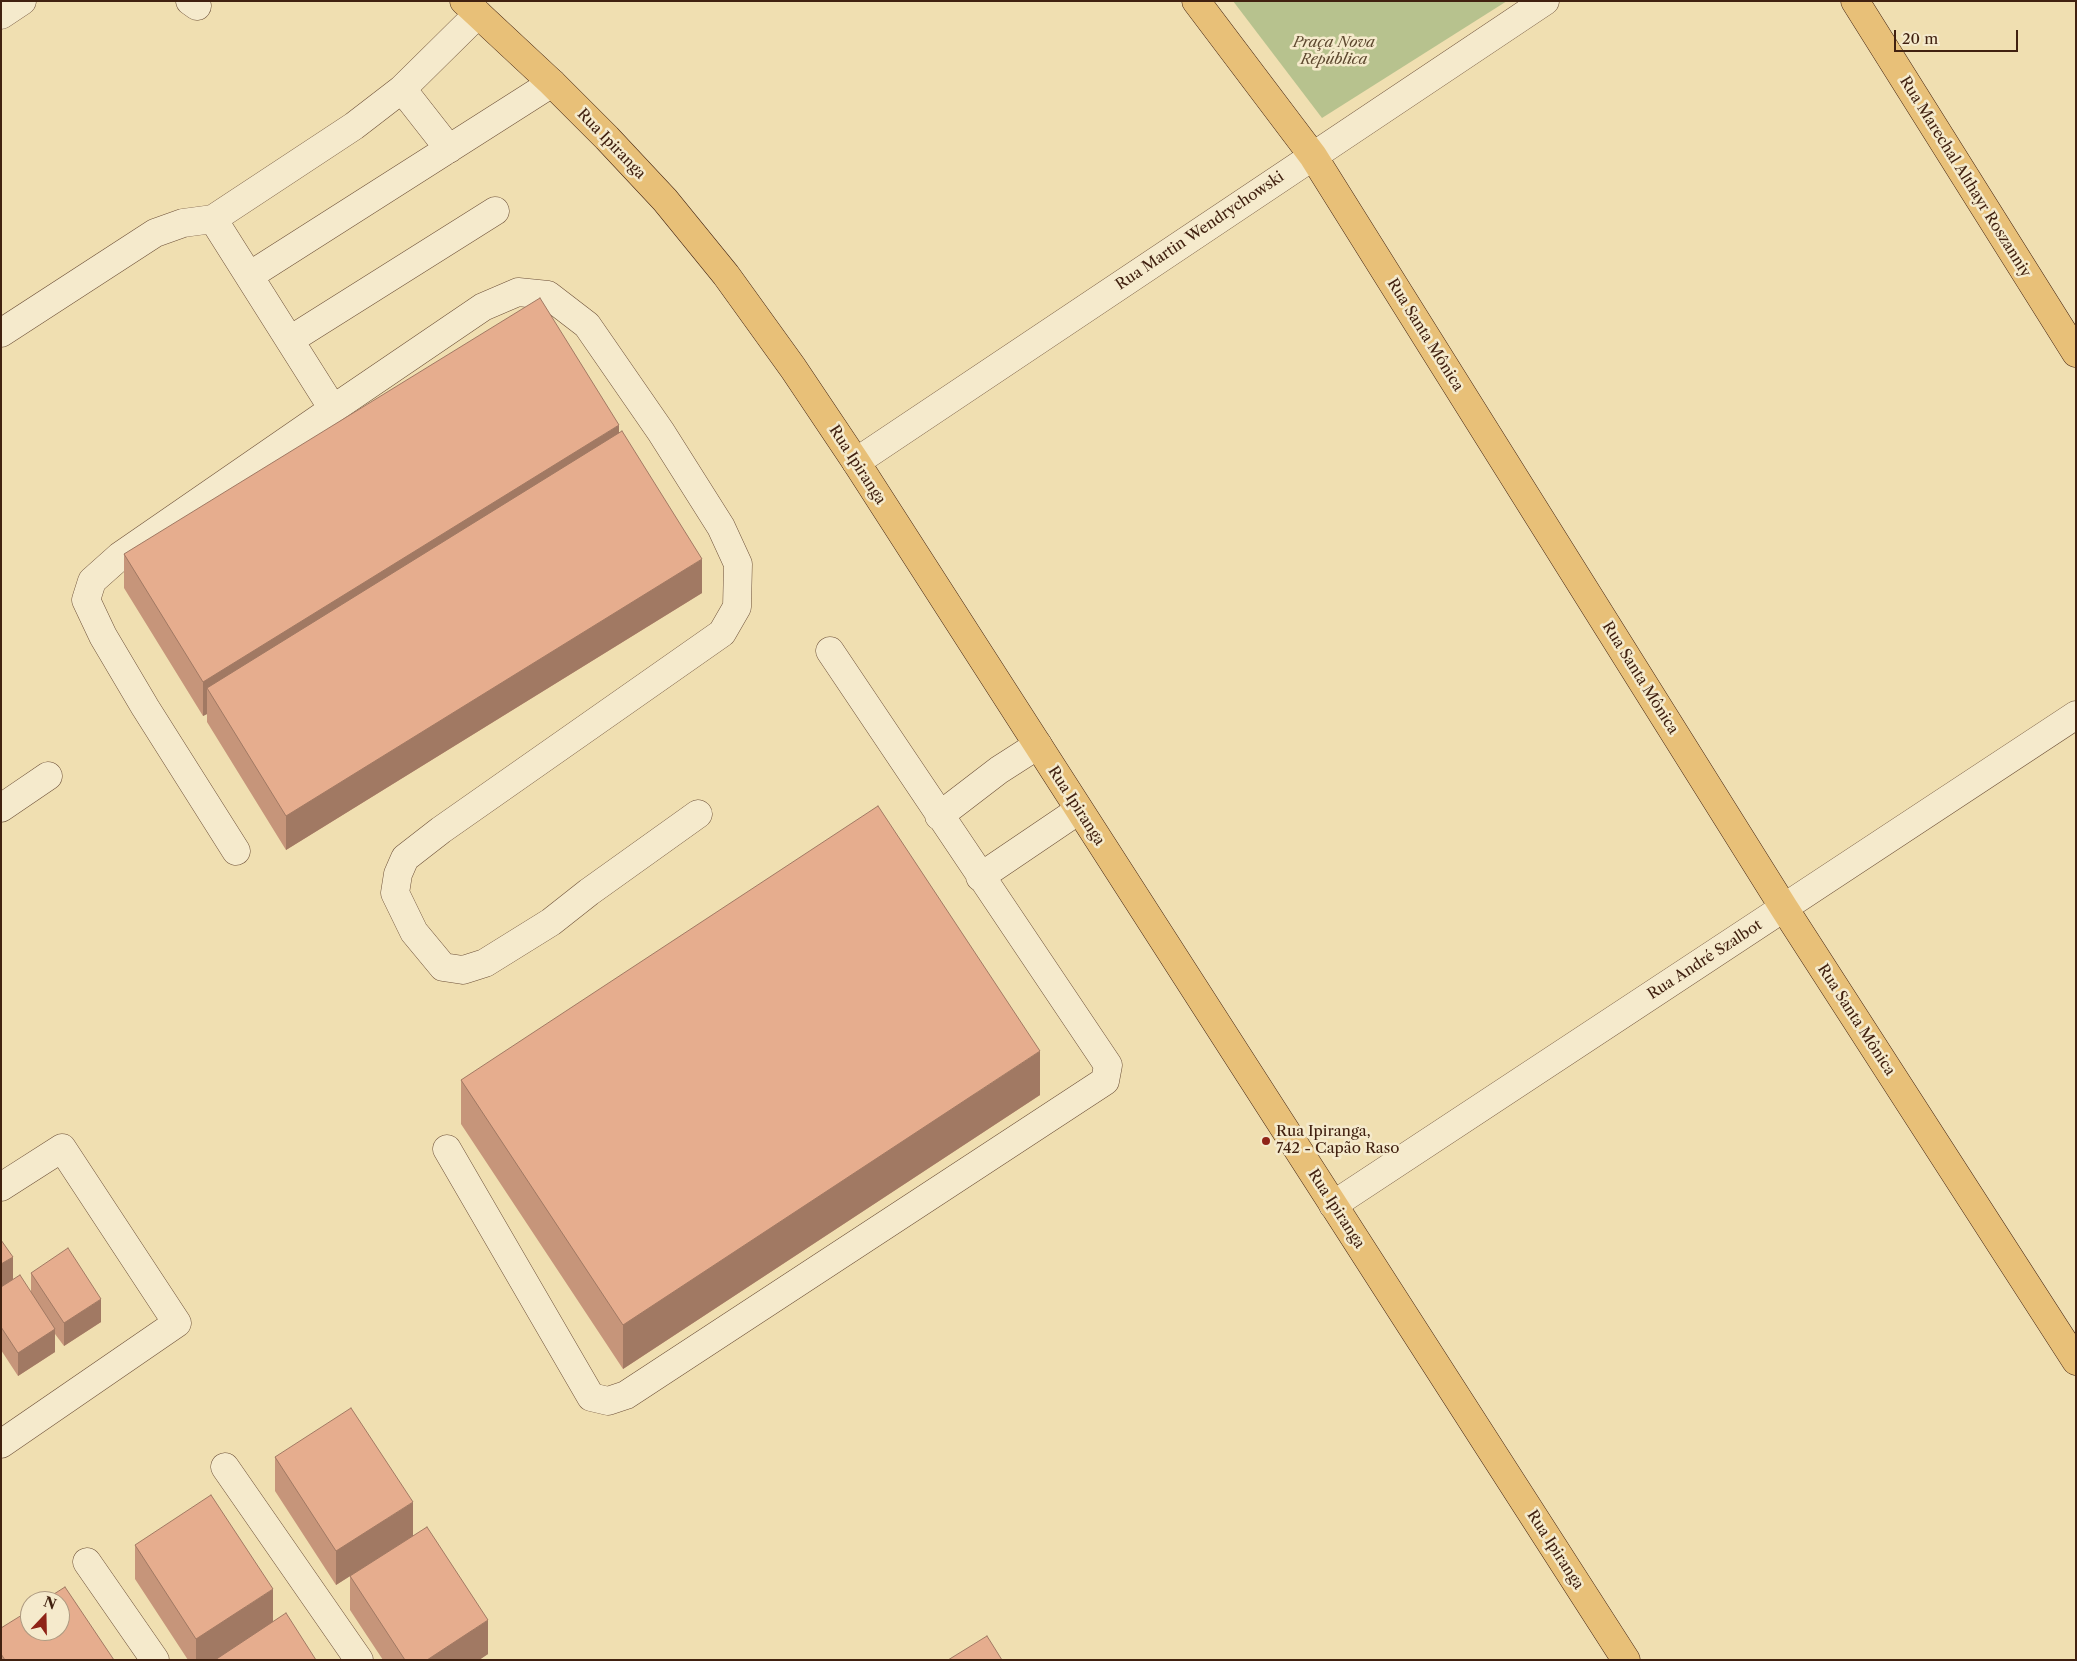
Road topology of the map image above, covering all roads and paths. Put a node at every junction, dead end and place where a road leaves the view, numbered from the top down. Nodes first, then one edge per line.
1 (22, 1) edge
2 (1196, 1) edge
3 (1545, 1) edge
4 (1855, 1) edge
5 (471, 8) edge
6 (1, 15) edge
7 (552, 83) junction
8 (402, 90) junction
9 (448, 149) junction
10 (1313, 156) junction
11 (495, 211) dead end
12 (214, 219) junction
13 (249, 276) junction
14 (1, 333) edge
15 (290, 340) junction
16 (2076, 353) edge
17 (333, 408) junction
18 (856, 462) junction
19 (830, 651) dead end
20 (2076, 715) edge
21 (1038, 745) junction
22 (48, 776) dead end
23 (1, 808) edge
24 (1079, 810) junction
25 (698, 814) dead end
26 (939, 816) junction
27 (236, 851) dead end
28 (980, 877) junction
29 (1784, 908) junction
30 (446, 1150) dead end
31 (1, 1187) edge
32 (1334, 1205) junction
33 (2076, 1361) edge
34 (1, 1444) edge
35 (226, 1467) dead end
36 (87, 1562) dead end
37 (155, 1660) edge
38 (359, 1660) edge
39 (1626, 1660) edge

1 - 6 street
2 - 10 main road, Rua Santa Mônica
3 - 10 street, Rua Martin Wendrychowski
4 - 16 main road, Rua Marechal Althayr Roszanniy
5 - 7 main road, Rua Ipiranga
5 - 8 street
7 - 9 street
7 - 18 main road, Rua Ipiranga
8 - 9 street
8 - 12 street
9 - 13 street
10 - 18 street, Rua Martin Wendrychowski
10 - 29 main road, Rua Santa Mônica
11 - 15 street
12 - 13 street
12 - 14 street
13 - 15 street
15 - 17 street
17 - 25 street
17 - 27 street
18 - 21 main road, Rua Ipiranga
19 - 26 street
20 - 29 street, Rua André Szalbot
21 - 24 main road, Rua Ipiranga
21 - 26 street
22 - 23 street
24 - 28 street
24 - 32 main road, Rua Ipiranga
26 - 28 street
28 - 30 street
29 - 32 street, Rua André Szalbot
29 - 33 main road, Rua Santa Mônica
31 - 34 street
32 - 39 main road, Rua Ipiranga
35 - 38 street
36 - 37 street

